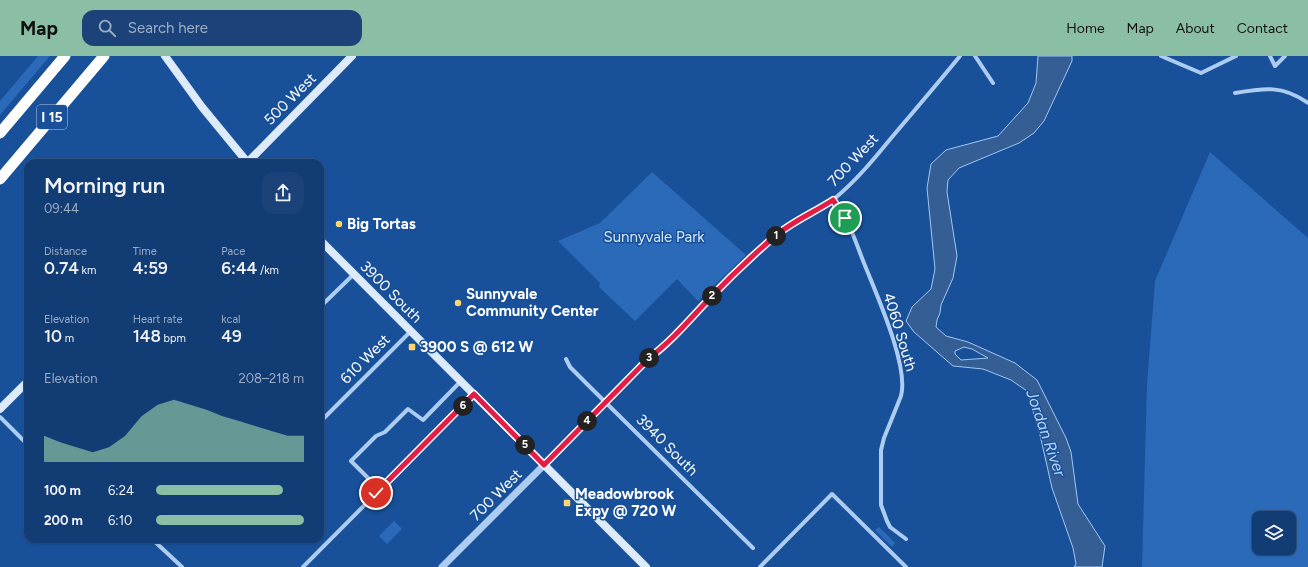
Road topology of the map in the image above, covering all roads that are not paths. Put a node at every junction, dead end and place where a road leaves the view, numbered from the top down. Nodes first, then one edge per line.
1 (65, 56) edge
2 (104, 56) edge
3 (165, 56) edge
4 (352, 56) edge
5 (960, 56) edge
6 (975, 56) edge
7 (1161, 56) edge
8 (1236, 56) edge
9 (1270, 56) edge
10 (1285, 56) edge
11 (993, 83) dead end
12 (1235, 93) dead end
13 (1308, 103) edge
14 (0, 133) edge
15 (245, 159) edge
16 (252, 159) edge
17 (0, 179) edge
18 (833, 200) junction
19 (324, 244) edge
20 (354, 274) junction
21 (324, 303) edge
22 (411, 331) junction
23 (566, 359) dead end
24 (461, 381) junction
25 (24, 385) edge
26 (474, 394) junction
27 (606, 402) junction
28 (0, 409) edge
29 (0, 417) edge
30 (324, 418) edge
31 (24, 441) edge
32 (544, 465) junction
33 (369, 479) dead end
34 (906, 539) dead end
35 (156, 543) edge
36 (753, 548) dead end
37 (182, 567) edge
38 (303, 567) edge
39 (442, 567) edge
40 (646, 567) edge
41 (760, 567) edge
42 (906, 567) edge

1 - 14 highway, I 15
2 - 17 highway, I 15
3 - 15 main road
4 - 16 main road, 500 West
5 - 18 street, 700 West
6 - 11 street
7 - 8 street
9 - 10 street
12 - 13 street
18 - 27 street, 700 West
18 - 34 street, 4060 South
19 - 20 main road, 3900 South
20 - 21 street
20 - 22 main road, 3900 South
22 - 24 main road, 3900 South
22 - 30 street, 610 West
23 - 27 street, 3940 South
24 - 26 main road, 3900 South
24 - 33 street
25 - 28 main road
26 - 32 main road, 3900 South
26 - 38 street
27 - 32 street, 700 West
27 - 36 street, 3940 South
29 - 31 street
32 - 39 street, 700 West
32 - 40 main road, 3900 South
35 - 37 street
41 - 42 street

